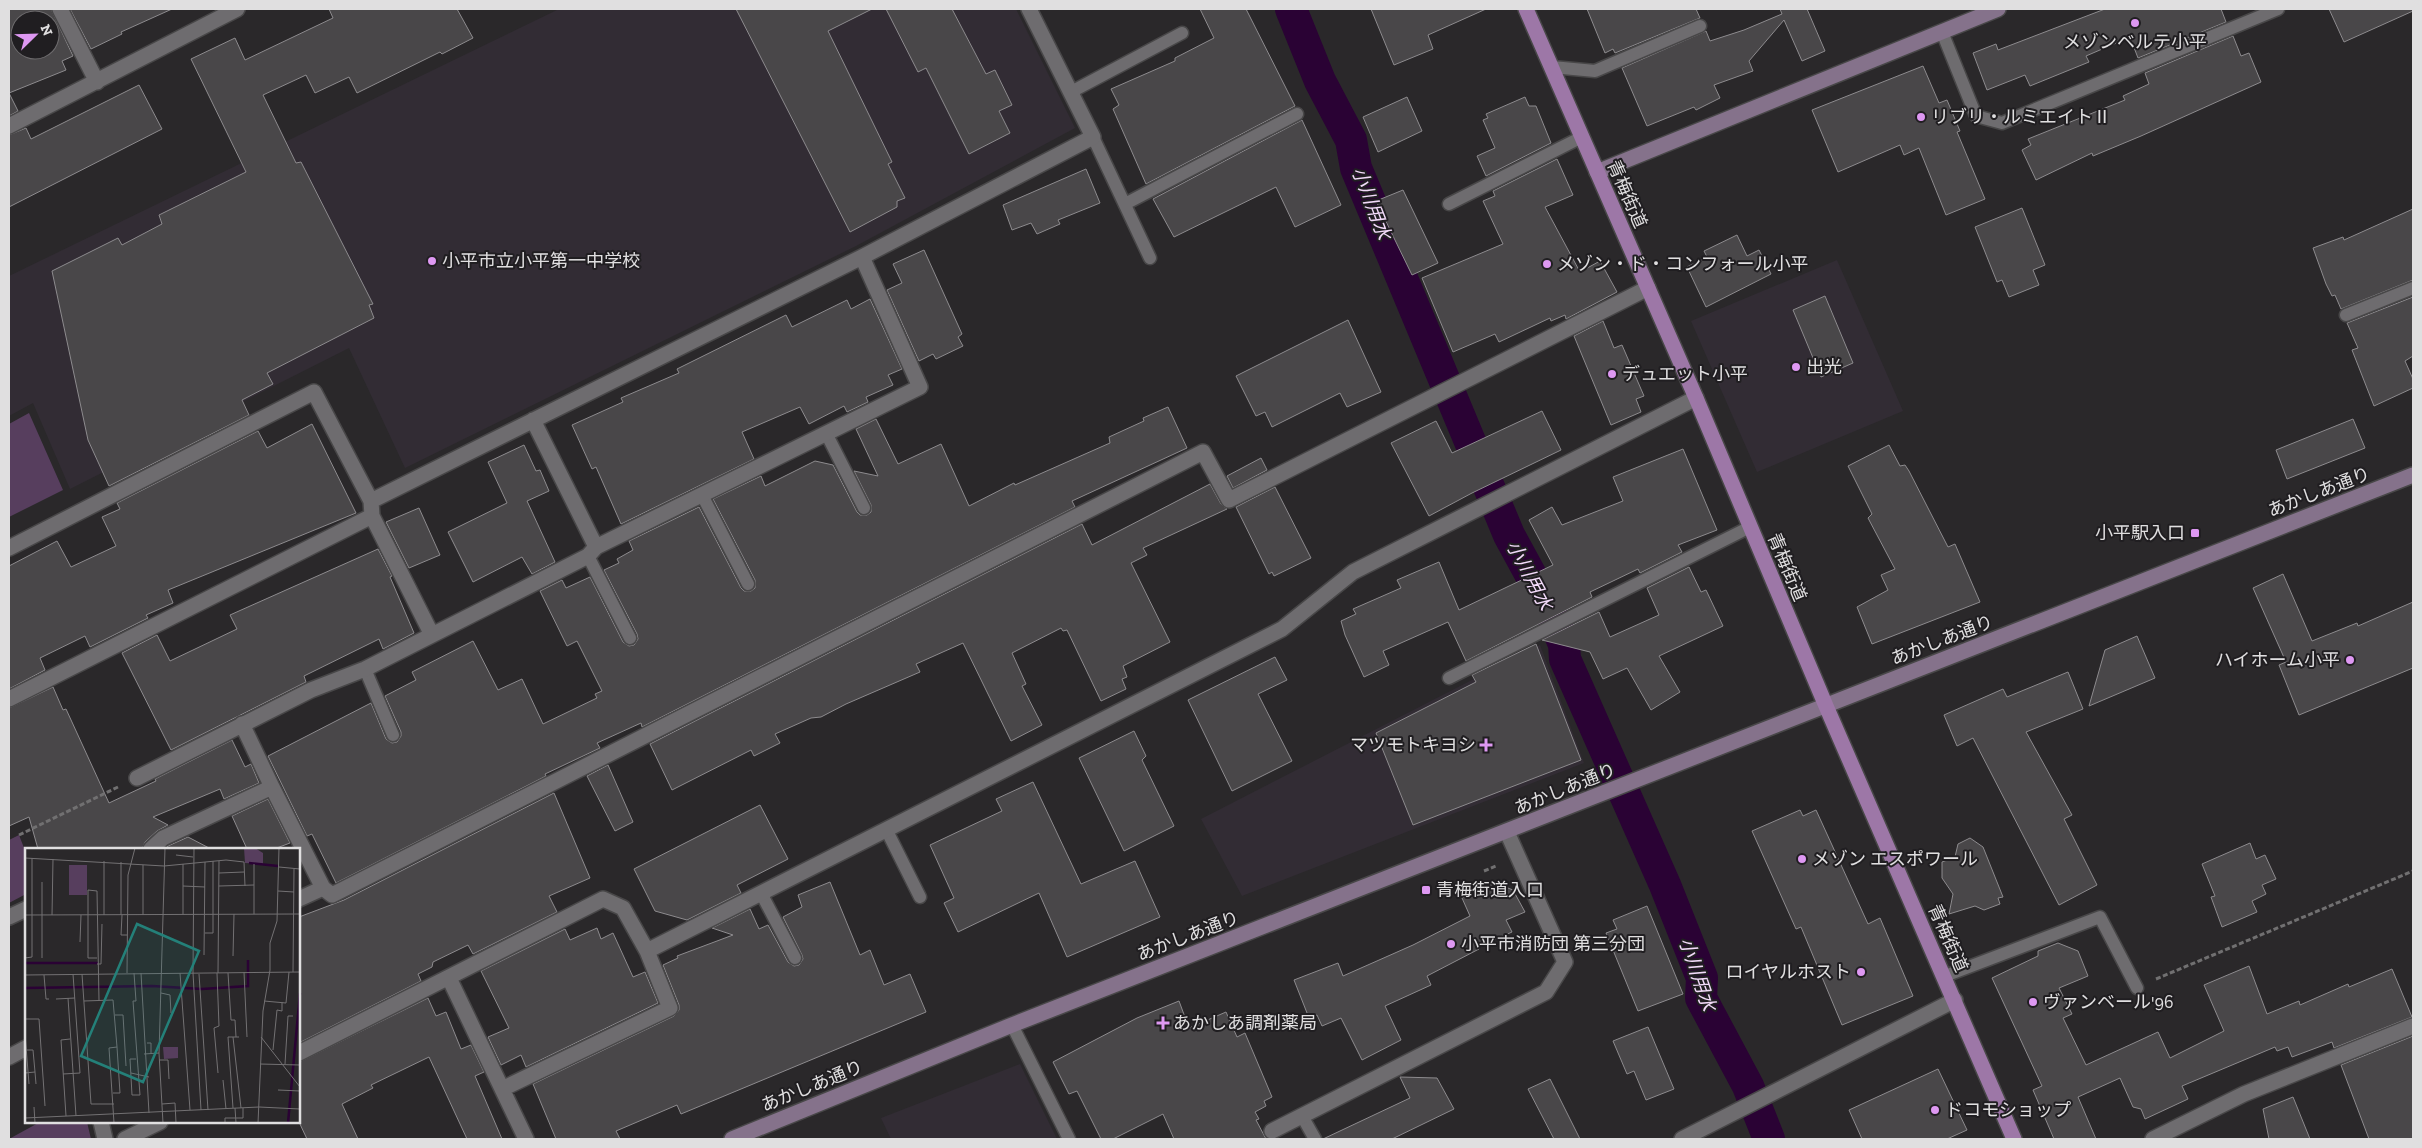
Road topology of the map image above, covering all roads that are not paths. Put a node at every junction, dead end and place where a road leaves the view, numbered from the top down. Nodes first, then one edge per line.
1 (60, 9) edge
2 (237, 9) edge
3 (1029, 9) edge
4 (1526, 9) edge
5 (1998, 9) edge
6 (2278, 9) edge
7 (1700, 26) dead end
8 (1942, 32) junction
9 (1182, 33) dead end
10 (1552, 67) junction
11 (98, 82) junction
12 (1071, 92) junction
13 (1297, 114) dead end
14 (9, 126) edge
15 (1093, 137) junction
16 (1582, 137) junction
17 (1597, 172) junction
18 (1125, 204) junction
19 (1449, 204) dead end
20 (862, 258) junction
21 (1150, 258) dead end
22 (1648, 288) junction
23 (2413, 288) edge
24 (2346, 315) dead end
25 (1696, 398) junction
26 (534, 420) junction
27 (826, 433) junction
28 (2413, 476) edge
29 (702, 495) junction
30 (372, 508) junction
31 (864, 508) dead end
32 (1750, 526) junction
33 (9, 548) edge
34 (592, 552) junction
35 (748, 584) dead end
36 (432, 635) junction
37 (630, 638) dead end
38 (365, 669) junction
39 (1449, 678) dead end
40 (9, 699) edge
41 (1826, 706) junction
42 (242, 724) junction
43 (393, 735) dead end
44 (137, 778) road end
45 (272, 787) junction
46 (886, 830) junction
47 (1507, 832) junction
48 (152, 848) edge
49 (323, 888) junction
50 (761, 893) junction
51 (920, 897) dead end
52 (300, 899) edge
53 (25, 909) edge
54 (9, 917) edge
55 (647, 951) junction
56 (795, 958) dead end
57 (1945, 976) junction
58 (449, 978) junction
59 (2137, 988) road end
60 (1955, 1000) junction
61 (1012, 1025) junction
62 (2413, 1026) edge
63 (25, 1049) edge
64 (300, 1052) edge
65 (9, 1057) edge
66 (502, 1089) junction
67 (1302, 1116) junction
68 (102, 1123) edge
69 (158, 1123) edge
70 (1272, 1131) dead end
71 (105, 1139) edge
72 (125, 1139) edge
73 (526, 1139) edge
74 (732, 1139) edge
75 (1069, 1139) edge
76 (1315, 1139) edge
77 (1682, 1139) edge
78 (2014, 1139) edge
79 (2153, 1139) edge

1 - 11 street
2 - 11 street
3 - 12 street
4 - 10 main road, 青梅街道
5 - 8 street
6 - 8 lane
7 - 10 lane
8 - 17 street
9 - 12 lane
10 - 16 main road, 青梅街道
11 - 14 street
12 - 15 street
13 - 18 lane
15 - 18 lane
15 - 20 street
16 - 17 main road, 青梅街道
16 - 19 lane
17 - 22 main road, 青梅街道
18 - 21 lane
20 - 26 street
20 - 27 street
22 - 25 main road, 青梅街道
22 - 49 street
23 - 24 lane
25 - 32 main road, 青梅街道
25 - 46 street
26 - 30 street
26 - 34 street
27 - 29 street
27 - 31 lane
28 - 41 street, あかしあ通り
29 - 34 street
29 - 35 lane
30 - 33 street
30 - 36 street
30 - 40 street
32 - 39 lane
32 - 41 main road, 青梅街道
34 - 36 street
34 - 37 lane
36 - 38 street
38 - 42 street
38 - 43 lane
41 - 47 street, あかしあ通り
41 - 57 main road, 青梅街道
42 - 44 street
42 - 45 street
45 - 48 street
45 - 49 street
46 - 50 street
46 - 51 lane
47 - 61 street, あかしあ通り
47 - 67 street
49 - 52 street
50 - 55 street
50 - 56 lane
53 - 54 street
55 - 58 street
55 - 66 street
57 - 59 lane
57 - 60 main road, 青梅街道
58 - 64 street
58 - 66 street
60 - 77 street
60 - 78 main road, 青梅街道
61 - 74 street, あかしあ通り
61 - 75 lane
62 - 79 street
63 - 65 street
66 - 73 street
67 - 70 street
67 - 76 lane
68 - 71 street
69 - 72 street

